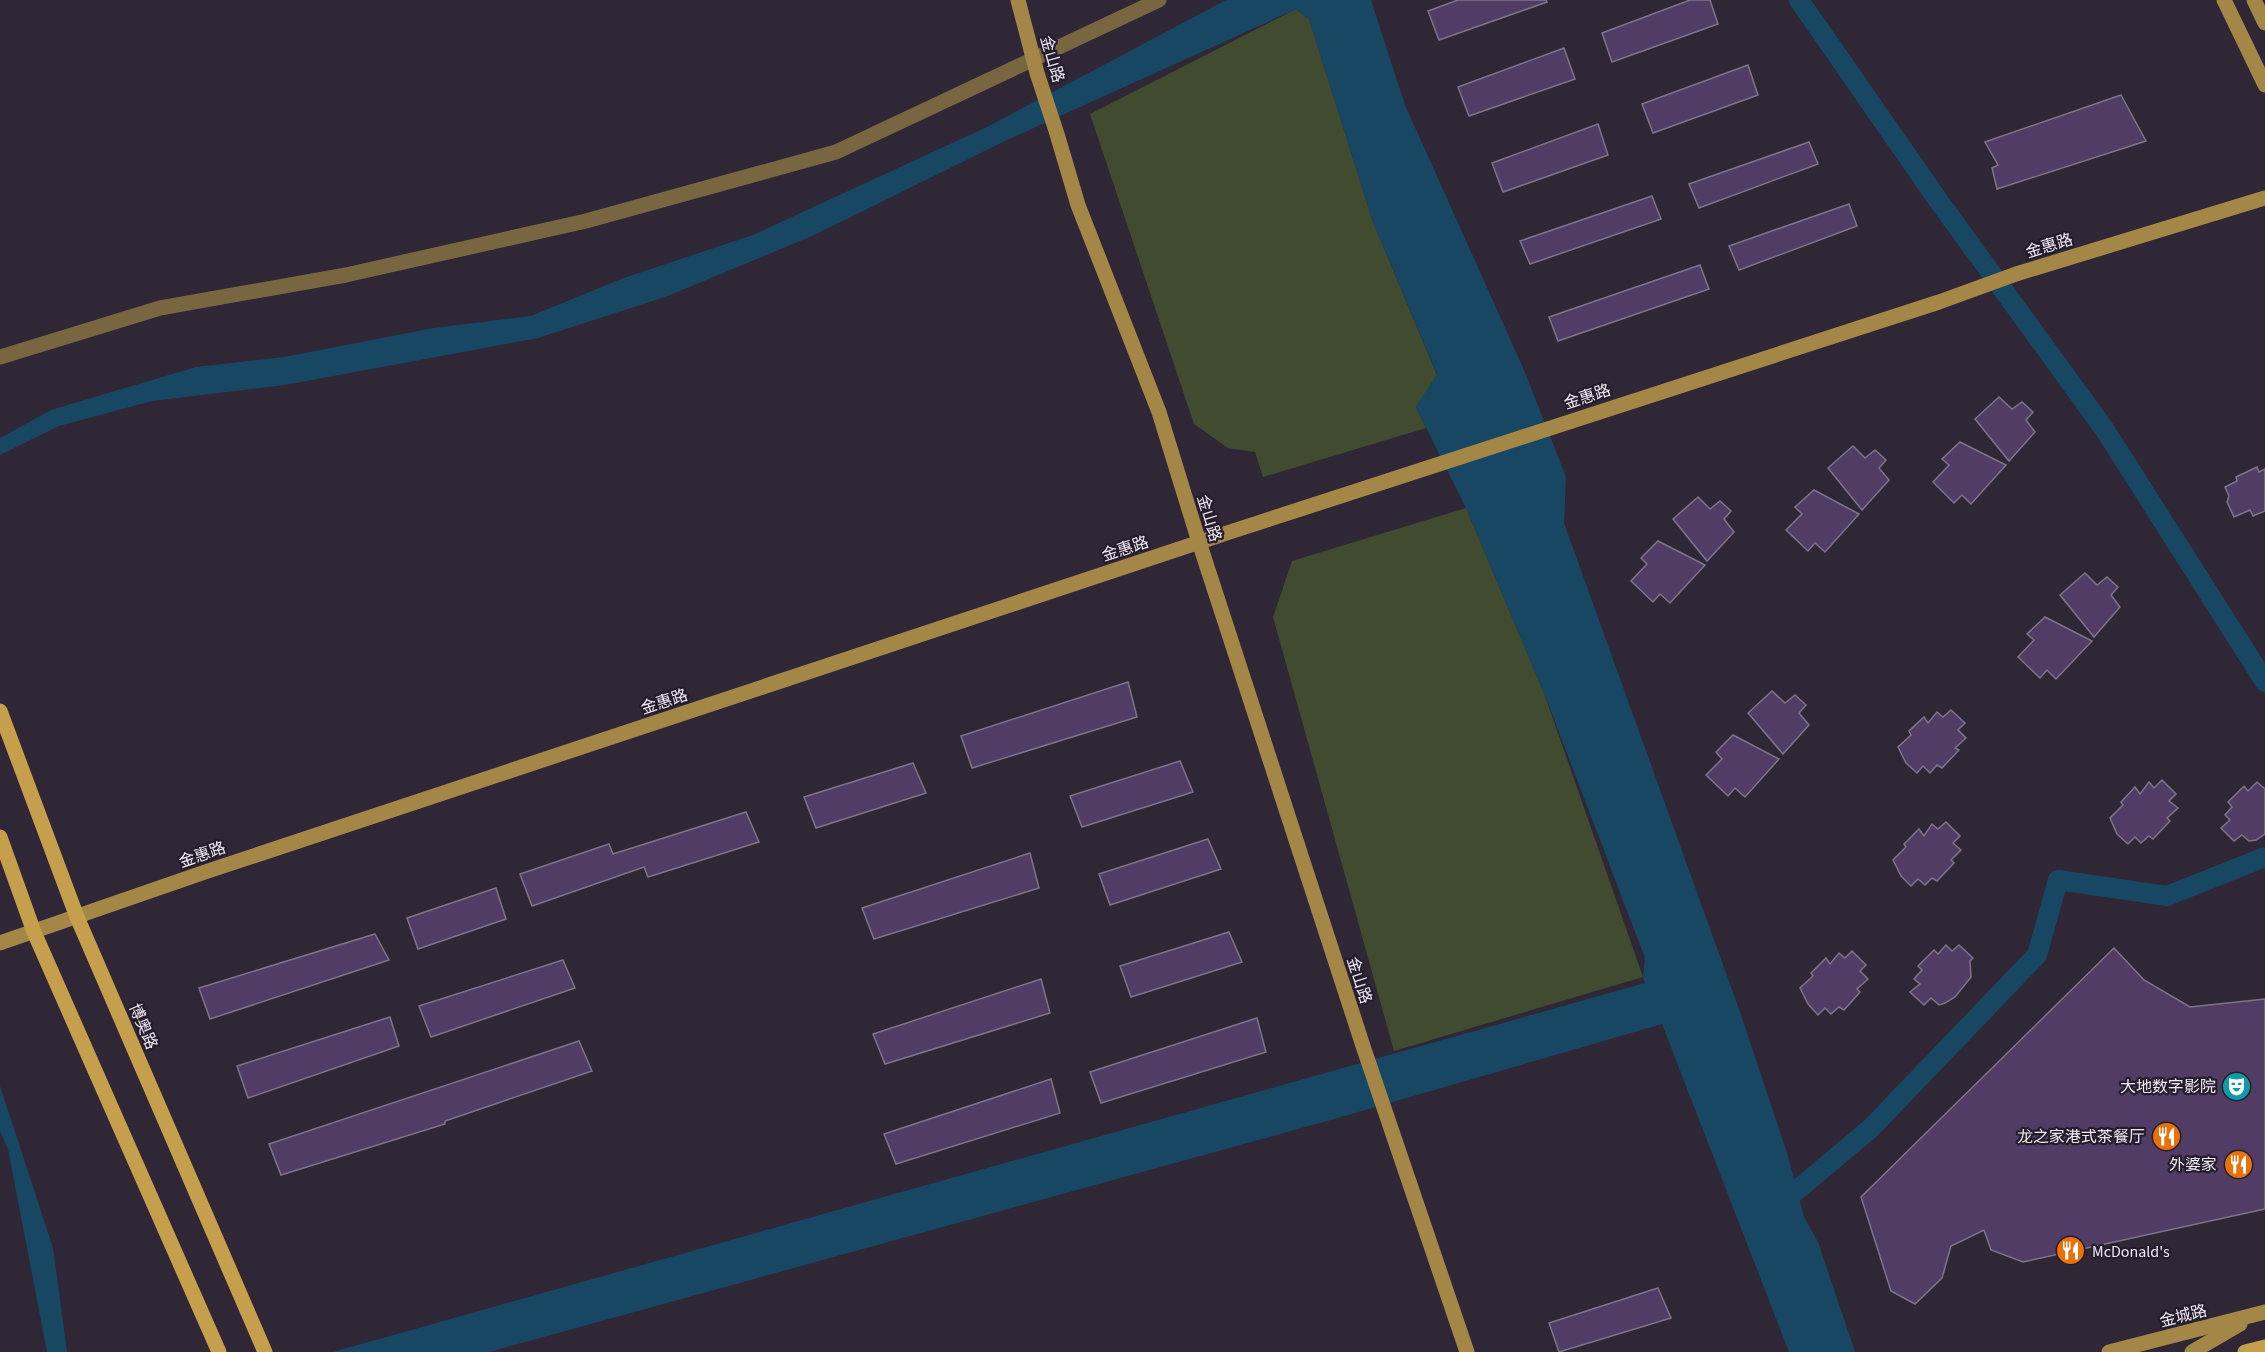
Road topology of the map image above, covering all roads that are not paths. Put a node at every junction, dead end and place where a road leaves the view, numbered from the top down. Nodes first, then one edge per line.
1 (1018, 0) edge
2 (1159, 0) edge
3 (2224, 0) edge
4 (2254, 0) edge
5 (2265, 23) edge
6 (1035, 66) junction
7 (2265, 85) edge
8 (2265, 198) edge
9 (0, 357) edge
10 (1199, 542) junction
11 (0, 711) edge
12 (0, 837) edge
13 (77, 917) junction
14 (34, 932) junction
15 (0, 943) edge
16 (2262, 1313) edge
17 (2265, 1347) edge
18 (219, 1352) edge
19 (266, 1352) edge
20 (1467, 1352) edge
21 (2109, 1352) edge
22 (2192, 1352) edge
23 (2245, 1352) edge

1 - 6 main road, 金山路
2 - 6 street
3 - 7 main road
4 - 5 main road
6 - 9 street
6 - 10 main road, 金山路
8 - 10 main road, 金惠路
10 - 13 main road, 金惠路
10 - 20 main road, 金山路
11 - 13 main road, 博奥路
12 - 14 main road
13 - 14 main road, 金惠路
13 - 19 main road, 博奥路
14 - 15 main road, 金惠路
14 - 18 main road
16 - 21 main road, 金城路
16 - 22 main road
17 - 23 main road

